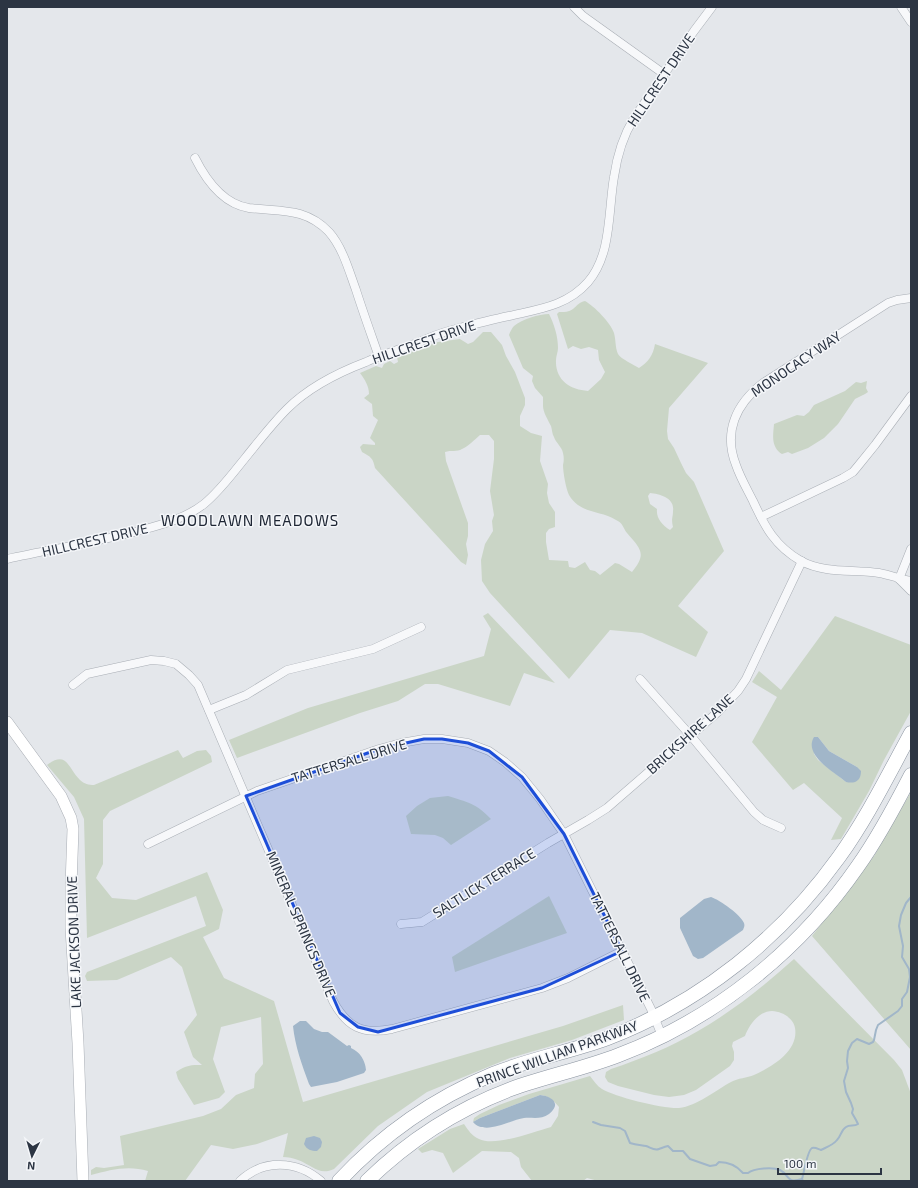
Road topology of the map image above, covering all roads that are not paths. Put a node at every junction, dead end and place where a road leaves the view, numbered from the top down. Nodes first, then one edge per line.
1 (574, 7) edge
2 (712, 7) edge
3 (901, 7) edge
4 (911, 22) edge
5 (664, 74) junction
6 (195, 158) dead end
7 (911, 298) edge
8 (379, 357) junction
9 (911, 396) edge
10 (761, 517) junction
11 (911, 549) edge
12 (7, 559) edge
13 (802, 561) junction
14 (899, 579) junction
15 (911, 581) edge
16 (911, 591) edge
17 (421, 627) dead end
18 (640, 679) dead end
19 (73, 685) dead end
20 (209, 710) junction
21 (7, 722) edge
22 (911, 733) edge
23 (691, 736) junction
24 (911, 775) edge
25 (246, 796) junction
26 (781, 828) dead end
27 (564, 834) junction
28 (148, 844) dead end
29 (401, 924) dead end
30 (622, 951) junction
31 (654, 1017) junction
32 (662, 1036) junction
33 (83, 1181) edge
34 (240, 1181) edge
35 (321, 1181) edge
36 (339, 1181) edge
37 (367, 1181) edge

1 - 5 street
2 - 5 street, HILLCREST DRIVE
3 - 4 street
5 - 8 street, HILLCREST DRIVE
6 - 8 street
7 - 10 street, MONOCACY WAY
8 - 12 street, HILLCREST DRIVE
9 - 10 street
10 - 13 street, MONOCACY WAY
11 - 14 street
13 - 14 street, MONOCACY WAY
13 - 23 street, BRICKSHIRE LANE
14 - 15 street, MONOCACY WAY
14 - 16 street, MONOCACY WAY
17 - 20 street
18 - 23 street
19 - 20 street, MINERAL SPRINGS DRIVE
20 - 25 street, MINERAL SPRINGS DRIVE
21 - 33 street, LAKE JACKSON DRIVE
22 - 31 highway, PRINCE WILLIAM PARKWAY
23 - 26 street
23 - 27 street, BRICKSHIRE LANE
24 - 32 highway, PRINCE WILLIAM PARKWAY
25 - 27 street, TATTERSALL DRIVE
25 - 28 street, TATTERSALL DRIVE
25 - 30 street, MINERAL SPRINGS DRIVE
27 - 29 street, SALTLICK TERRACE
27 - 30 street, TATTERSALL DRIVE
30 - 31 street, TATTERSALL DRIVE
31 - 32 street, TATTERSALL DRIVE
31 - 36 highway, PRINCE WILLIAM PARKWAY
32 - 37 highway, PRINCE WILLIAM PARKWAY
34 - 35 street

